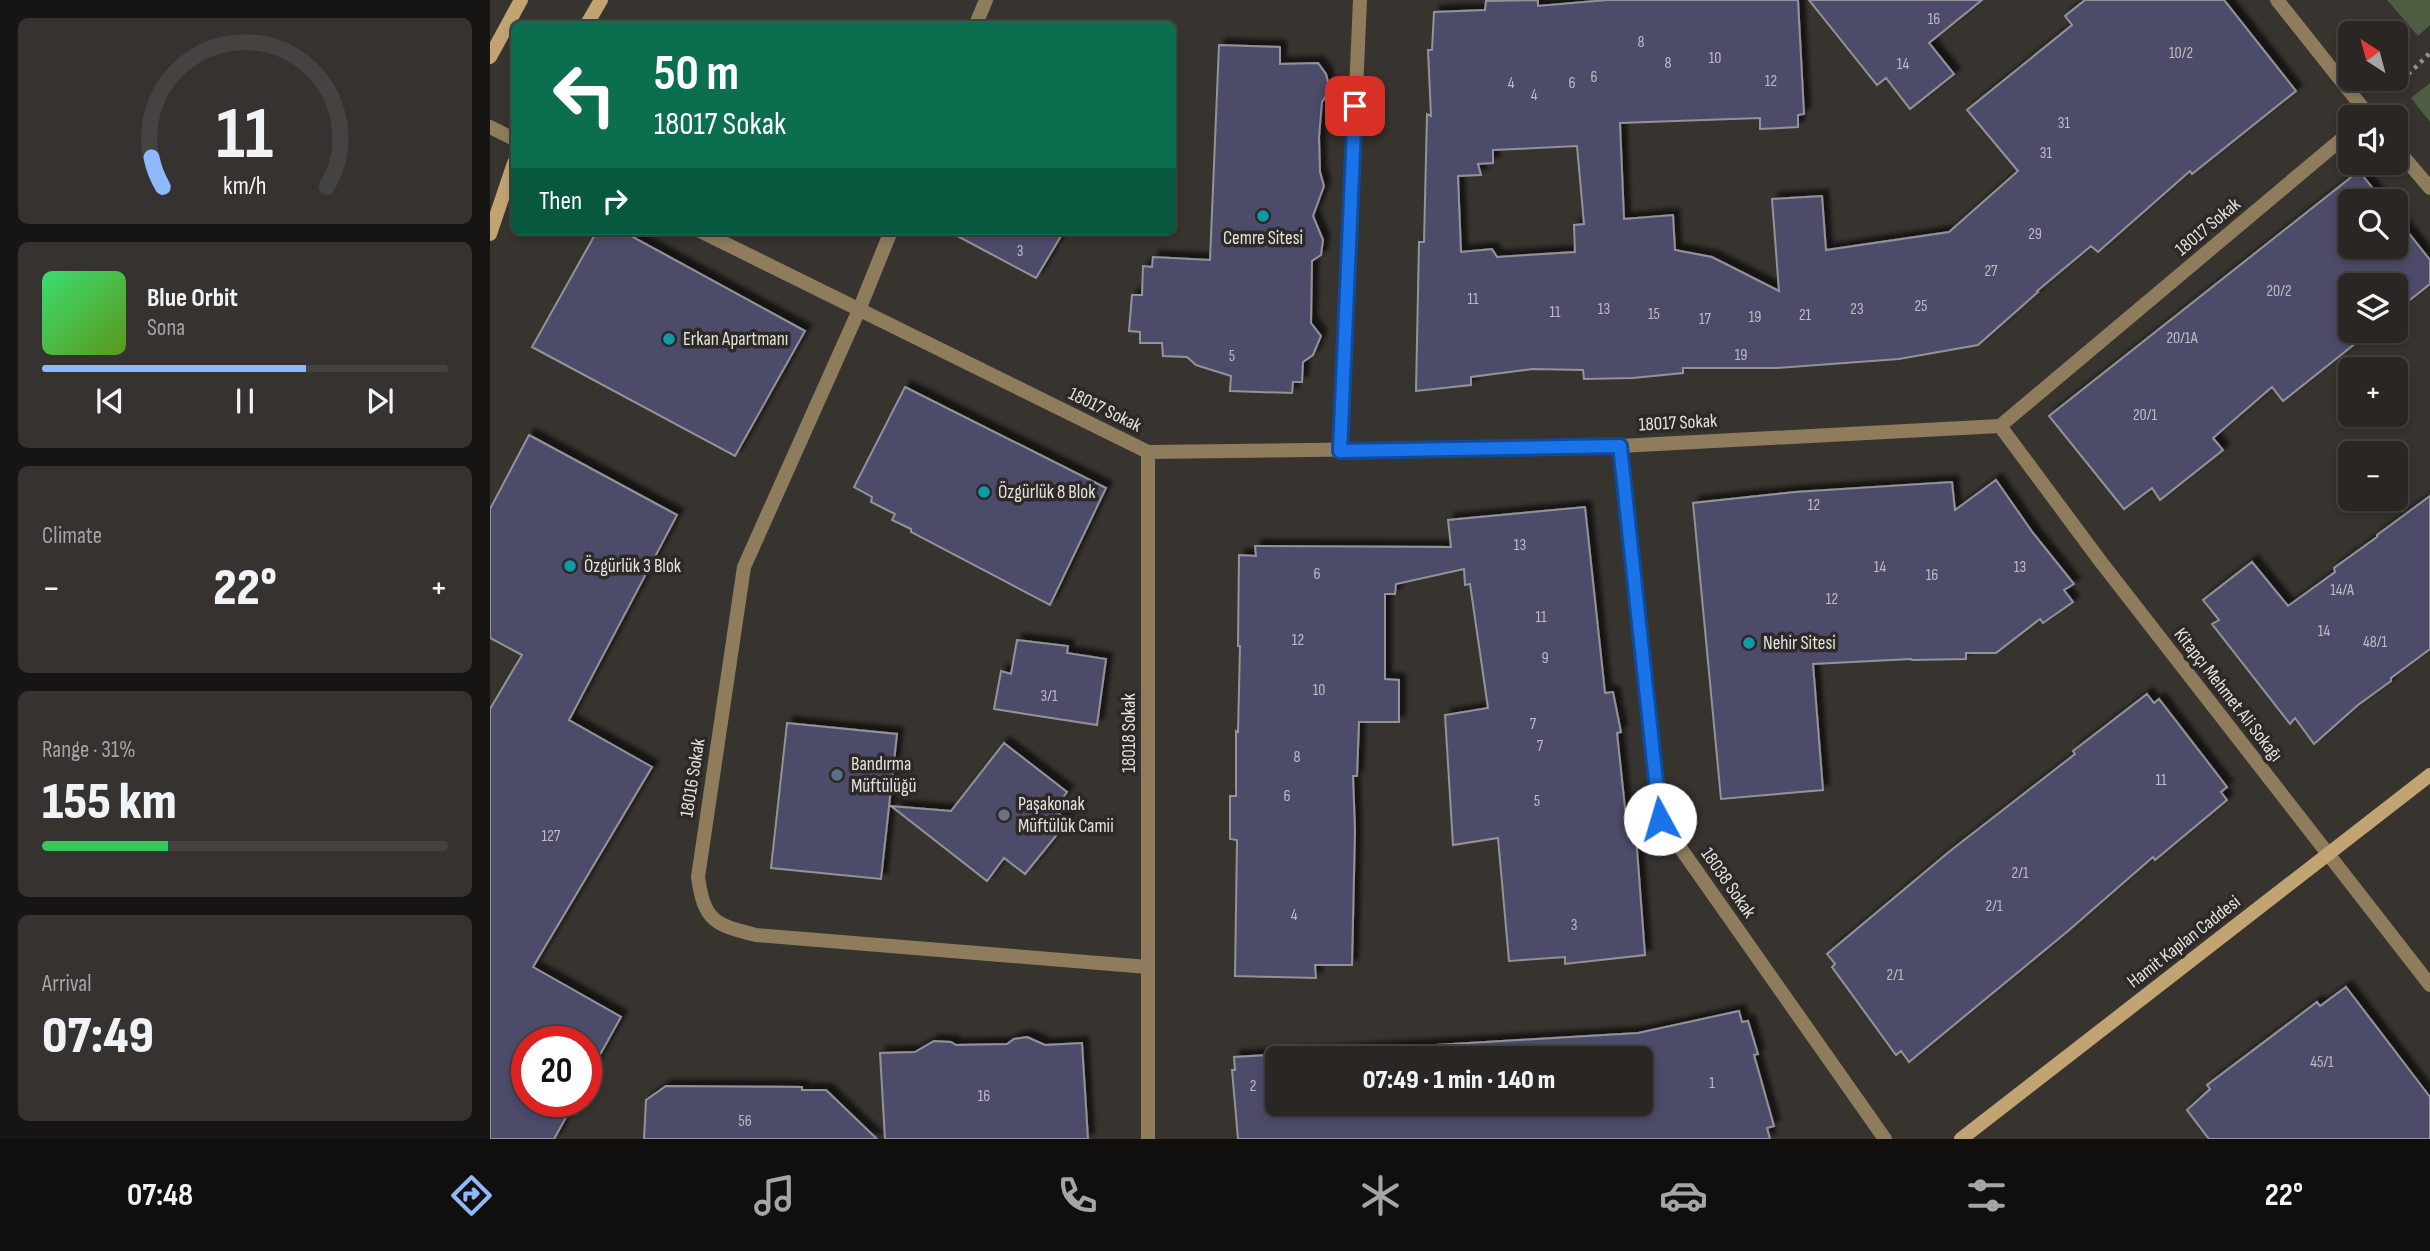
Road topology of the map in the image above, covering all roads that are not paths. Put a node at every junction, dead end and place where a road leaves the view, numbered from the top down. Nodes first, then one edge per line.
1 (521, 0) edge
2 (600, 0) edge
3 (986, 0) edge
4 (1360, 0) edge
5 (2277, 0) edge
6 (589, 21) edge
7 (977, 21) edge
8 (490, 57) edge
9 (2360, 105) edge
10 (490, 127) edge
11 (511, 138) edge
12 (2338, 142) edge
13 (2408, 162) edge
14 (511, 172) edge
15 (2430, 188) edge
16 (490, 234) edge
17 (708, 235) edge
18 (889, 235) edge
19 (859, 310) junction
20 (2000, 426) junction
21 (1620, 446) junction
22 (1340, 451) junction
23 (1148, 452) junction
24 (2430, 775) edge
25 (2328, 855) junction
26 (1148, 967) junction
27 (2430, 985) edge
28 (1148, 1139) edge
29 (1885, 1139) edge
30 (1961, 1139) edge

1 - 8 main road
2 - 6 main road
3 - 7 street
4 - 22 street
5 - 9 street
10 - 11 street
12 - 20 street, 18017 Sokak
13 - 15 street
14 - 16 main road
17 - 19 street, 18017 Sokak
18 - 19 street, 18016 Sokak
19 - 23 street, 18017 Sokak
19 - 26 street, 18016 Sokak
20 - 21 street, 18017 Sokak
20 - 25 street, Kitapçı Mehmet Ali Sokağı
21 - 22 street, 18017 Sokak
21 - 29 street, 18038 Sokak
22 - 23 street, 18017 Sokak
23 - 26 street, 18018 Sokak
24 - 25 main road, Hamit Kaplan Caddesi
25 - 27 street, Kitapçı Mehmet Ali Sokağı
25 - 30 main road, Hamit Kaplan Caddesi
26 - 28 street, 18018 Sokak

